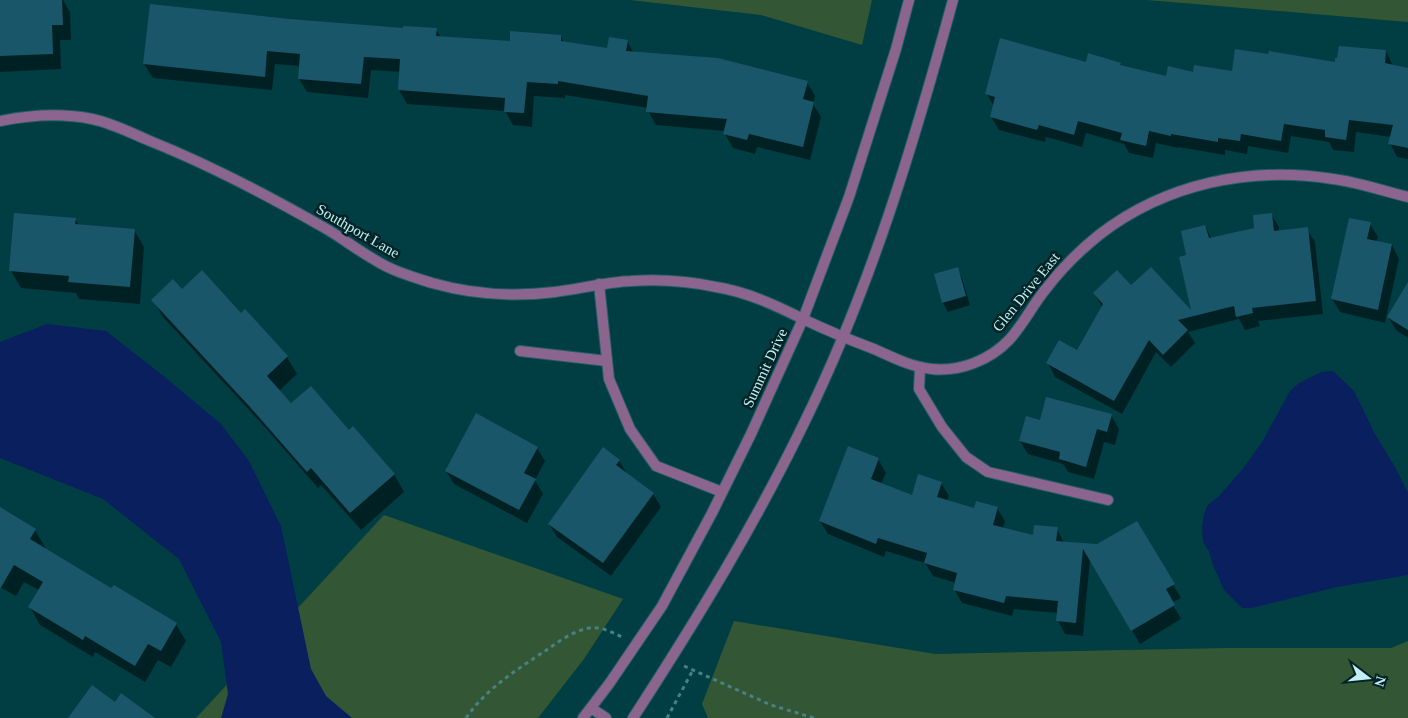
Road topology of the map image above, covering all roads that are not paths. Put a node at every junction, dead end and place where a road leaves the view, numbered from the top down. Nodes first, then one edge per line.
1 (909, 0) edge
2 (953, 0) edge
3 (0, 121) edge
4 (1408, 197) edge
5 (599, 284) junction
6 (804, 319) junction
7 (843, 337) junction
8 (520, 351) dead end
9 (607, 361) junction
10 (920, 367) junction
11 (722, 492) junction
12 (1108, 500) dead end
13 (591, 708) junction
14 (584, 718) edge
15 (606, 718) edge
16 (634, 718) edge

1 - 6 street, Summit Drive
2 - 7 street
3 - 5 street, Southport Lane
4 - 10 street, Glen Drive East
5 - 6 street, Southport Lane
5 - 9 street
6 - 7 street, Glen Drive East
6 - 11 street, Summit Drive
7 - 10 street, Glen Drive East
7 - 16 street
8 - 9 street
9 - 11 street
10 - 12 street
11 - 13 street, Summit Drive
13 - 14 street, Summit Drive
13 - 15 street

